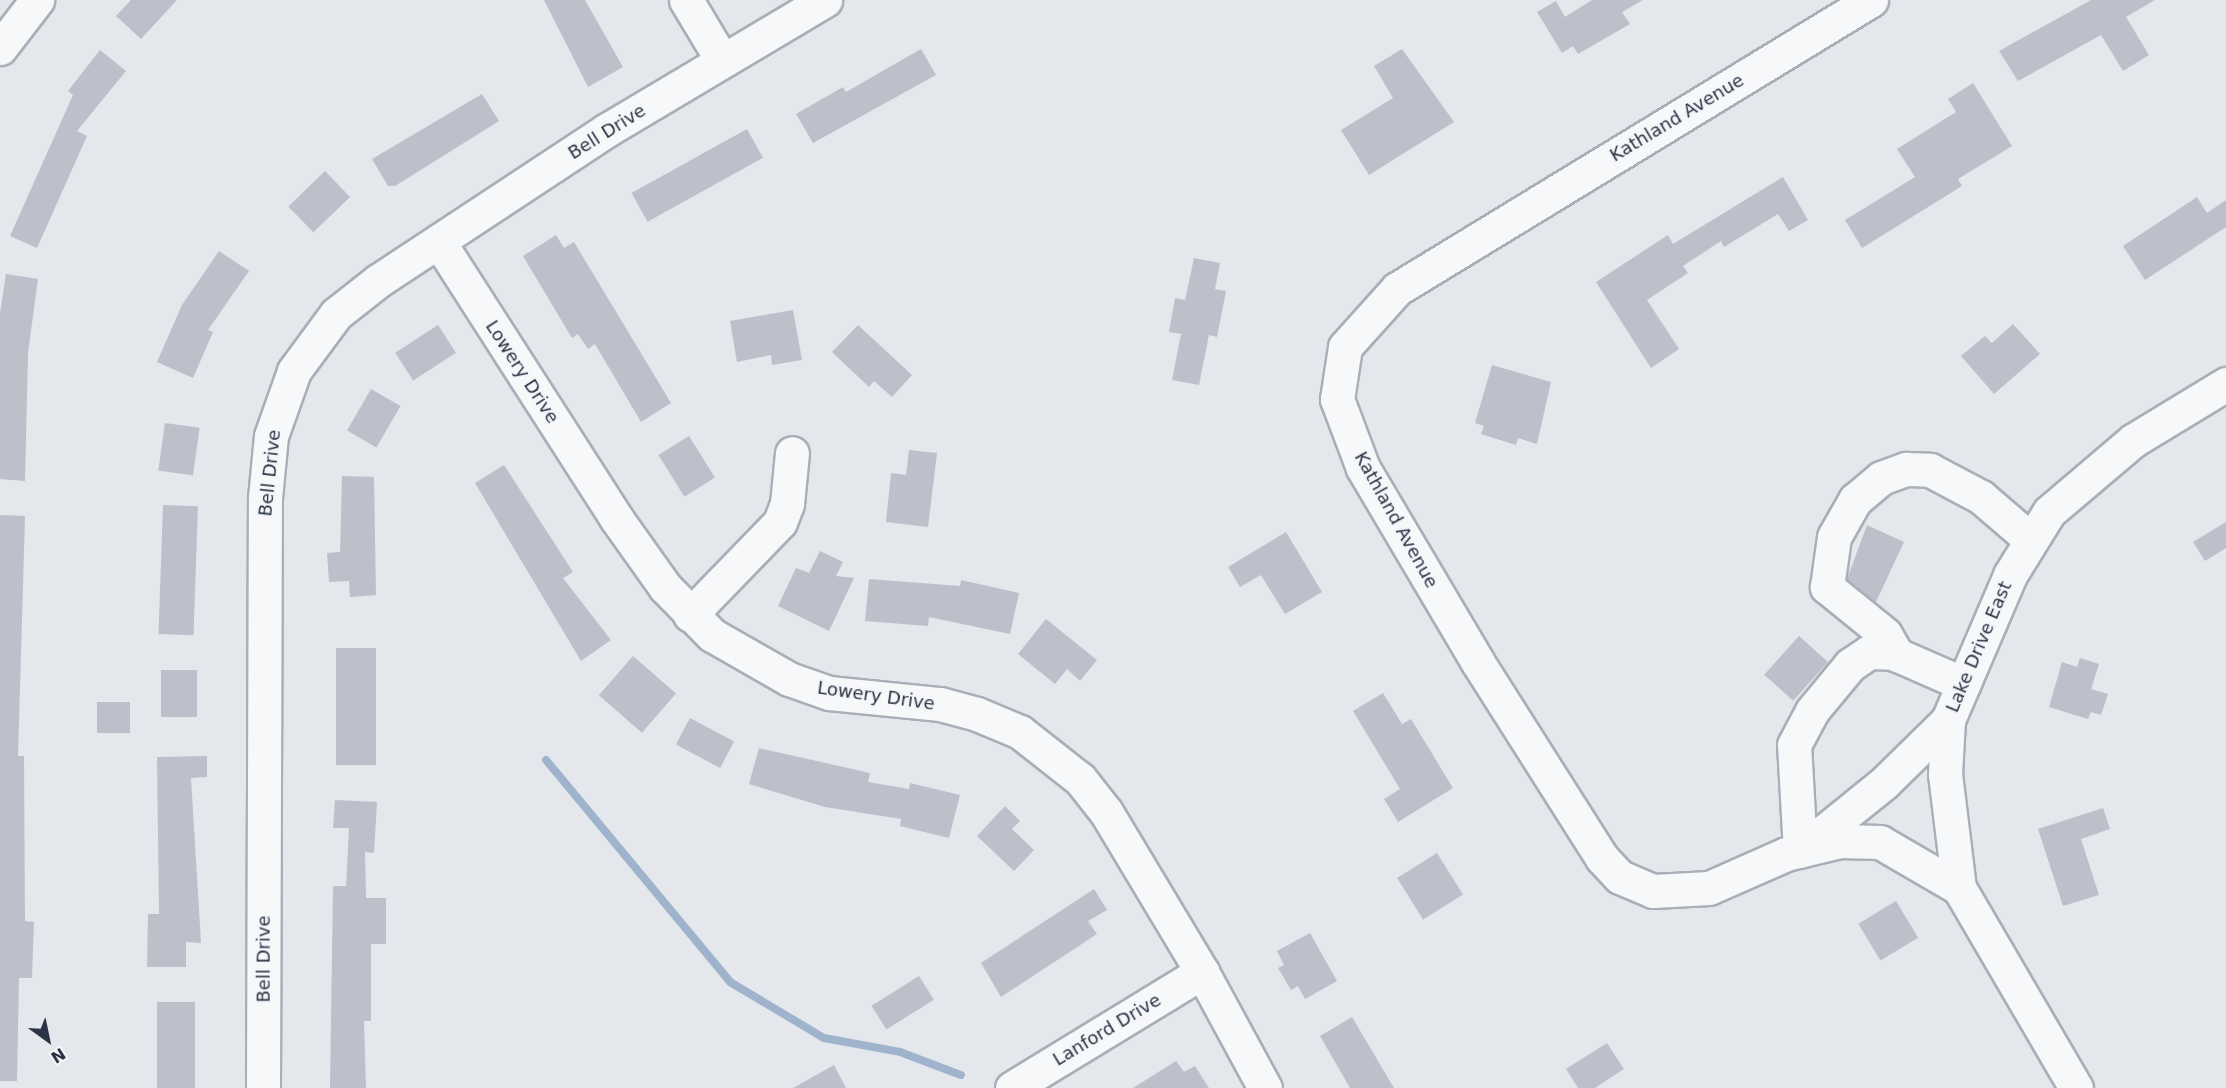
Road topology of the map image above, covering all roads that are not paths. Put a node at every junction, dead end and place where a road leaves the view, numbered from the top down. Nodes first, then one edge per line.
1 (37, 0) edge
2 (686, 0) edge
3 (825, 0) edge
4 (1871, 0) edge
5 (0, 48) edge
6 (722, 60) junction
7 (439, 242) junction
8 (2226, 384) edge
9 (792, 453) dead end
10 (2031, 540) junction
11 (690, 615) junction
12 (1897, 655) junction
13 (1964, 684) junction
14 (1948, 720) junction
15 (1800, 851) junction
16 (1959, 888) junction
17 (1202, 972) junction
18 (263, 1088) edge
19 (1012, 1088) edge
20 (1265, 1088) edge
21 (2076, 1088) edge

1 - 5 street
2 - 6 street
3 - 6 street, Bell Drive
4 - 15 street, Kathland Avenue
6 - 7 street, Bell Drive
7 - 11 street, Lowery Drive
7 - 18 street, Bell Drive
8 - 10 street, Lake Drive East
9 - 11 street
10 - 12 street
10 - 13 street, Lake Drive East
11 - 17 street, Lowery Drive
12 - 13 street
12 - 15 street
13 - 14 street, Lake Drive East
14 - 15 street
14 - 16 street, Lake Drive East
15 - 16 street, Kathland Avenue
16 - 21 street, Lake Drive East
17 - 19 street, Lanford Drive
17 - 20 street, Lowery Drive

